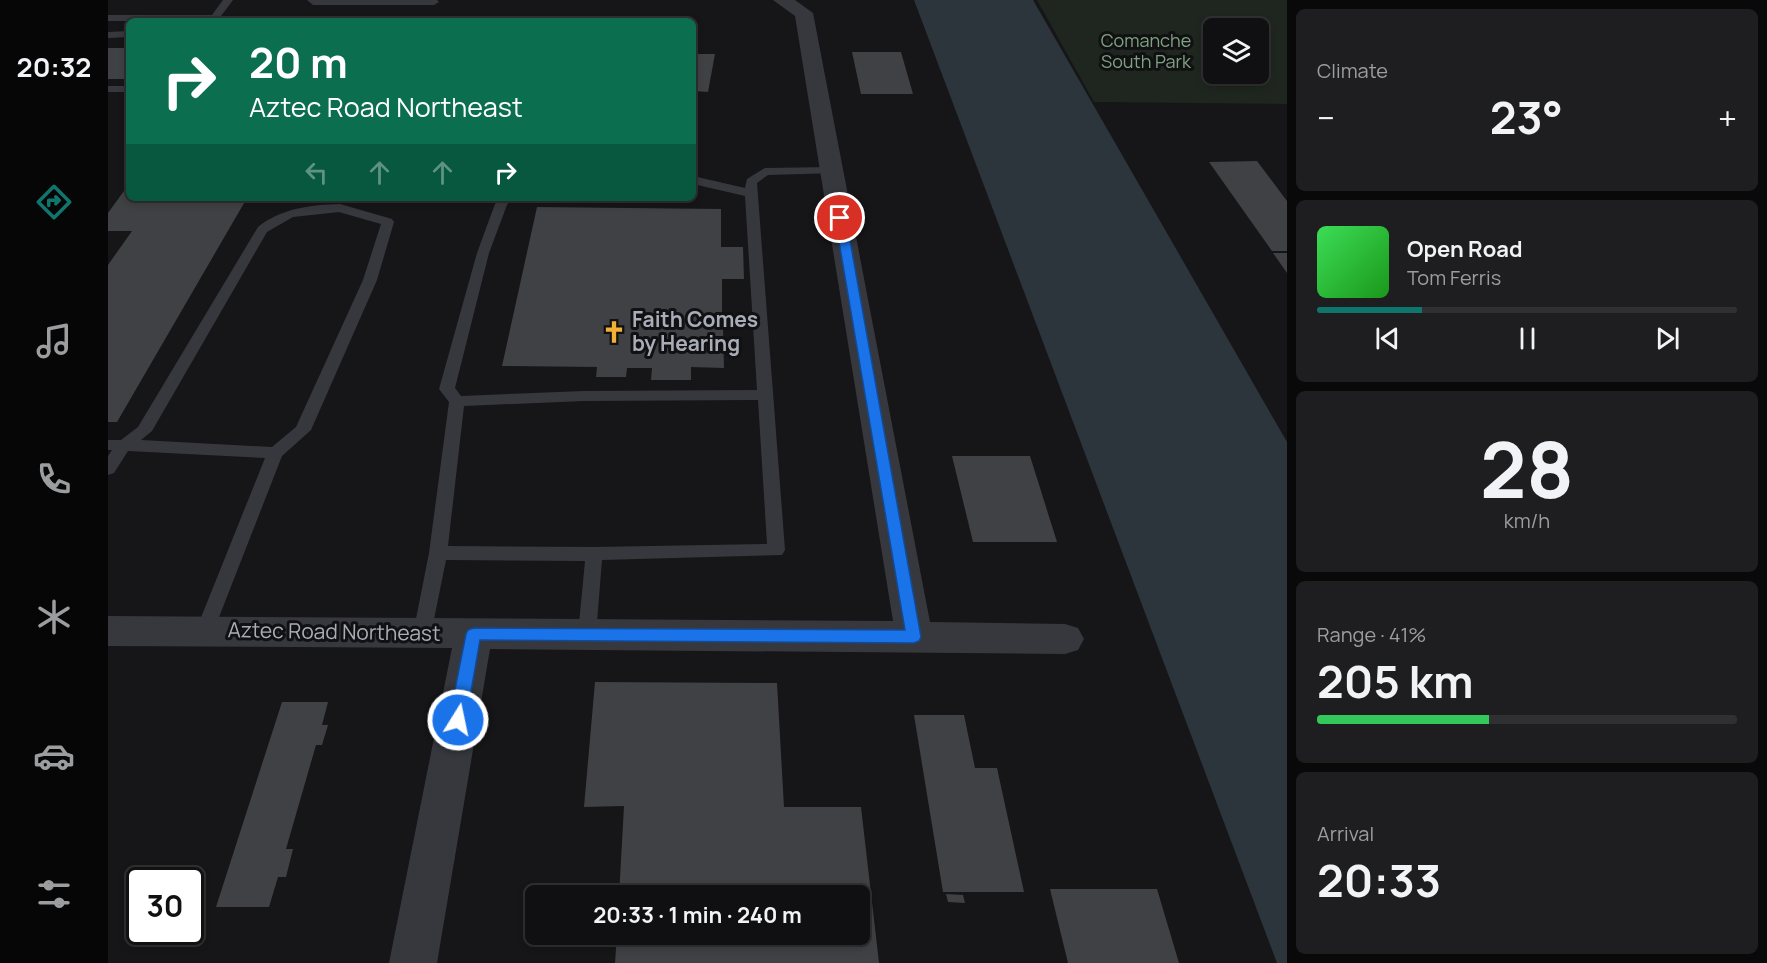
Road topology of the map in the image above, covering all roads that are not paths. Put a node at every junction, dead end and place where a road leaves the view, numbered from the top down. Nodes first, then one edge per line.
1 (228, 0) edge
2 (312, 0) edge
3 (782, 0) edge
4 (434, 2) dead end
5 (108, 18) edge
6 (215, 18) edge
7 (126, 19) edge
8 (126, 34) edge
9 (108, 35) edge
10 (108, 89) edge
11 (126, 89) edge
12 (832, 171) junction
13 (696, 181) edge
14 (751, 194) junction
15 (504, 201) edge
16 (765, 395) junction
17 (457, 401) junction
18 (116, 445) edge
19 (275, 453) junction
20 (108, 469) edge
21 (438, 553) junction
22 (594, 554) junction
23 (205, 630) junction
24 (108, 631) edge
25 (422, 634) junction
26 (474, 634) junction
27 (587, 634) junction
28 (914, 637) junction
29 (1065, 639) dead end
30 (412, 963) edge

1 - 6 lane
2 - 4 lane
3 - 12 street
5 - 7 lane
8 - 9 lane
10 - 11 lane
12 - 14 lane
12 - 28 street
13 - 14 lane
14 - 16 lane
15 - 17 lane
16 - 17 lane
16 - 22 lane
17 - 21 lane
18 - 19 lane
18 - 19 lane
18 - 20 lane
19 - 23 lane
21 - 22 lane
21 - 25 lane
22 - 27 lane
23 - 24 street, Aztec Road Northeast
23 - 25 street, Aztec Road Northeast
25 - 26 street, Aztec Road Northeast
26 - 27 street, Aztec Road Northeast
26 - 30 street
27 - 28 street, Aztec Road Northeast
28 - 29 street, Aztec Road Northeast

